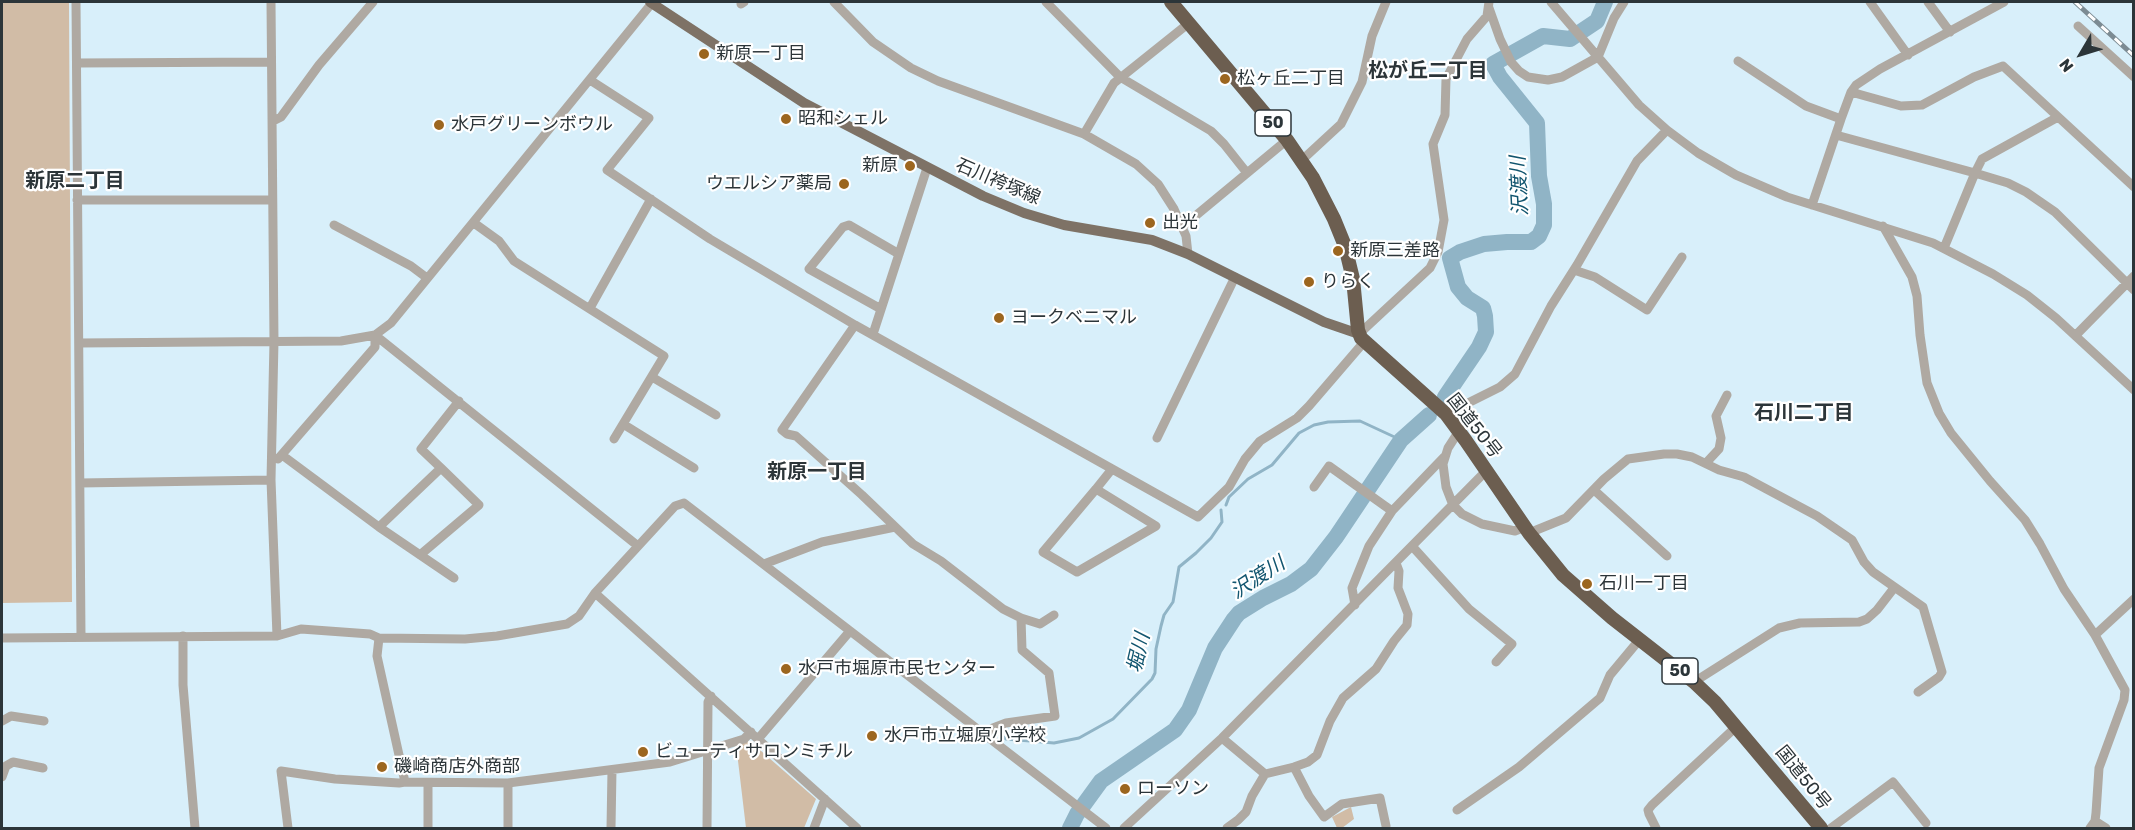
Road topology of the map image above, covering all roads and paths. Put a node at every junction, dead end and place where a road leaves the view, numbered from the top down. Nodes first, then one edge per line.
1 (76, 2) edge
2 (271, 2) edge
3 (373, 2) edge
4 (651, 2) edge
5 (834, 2) edge
6 (1046, 2) edge
7 (1171, 2) edge
8 (1386, 2) edge
9 (1624, 2) edge
10 (1870, 2) edge
11 (1928, 2) edge
12 (2004, 2) edge
13 (1489, 5) edge
14 (1554, 5) edge
15 (1189, 23) junction
16 (2078, 26) dead end
17 (1950, 32) junction
18 (1908, 55) junction
19 (1598, 57) junction
20 (1738, 61) dead end
21 (271, 62) junction
22 (76, 63) junction
23 (1120, 77) junction
24 (2133, 77) edge
25 (590, 80) junction
26 (1851, 92) junction
27 (2058, 117) junction
28 (1841, 119) junction
29 (273, 121) junction
30 (1667, 130) junction
31 (1084, 134) junction
32 (1836, 135) junction
33 (1287, 140) junction
34 (1302, 160) junction
35 (927, 168) junction
36 (1246, 172) junction
37 (1975, 173) junction
38 (2133, 187) edge
39 (651, 199) junction
40 (77, 200) junction
41 (272, 200) junction
42 (1812, 205) junction
43 (474, 223) junction
44 (334, 225) dead end
45 (1182, 226) junction
46 (1883, 226) junction
47 (1944, 248) junction
48 (899, 254) junction
49 (1188, 254) junction
50 (1682, 257) dead end
51 (1574, 270) junction
52 (427, 278) junction
53 (1235, 278) junction
54 (2131, 283) edge
55 (590, 308) junction
56 (881, 309) junction
57 (855, 326) junction
58 (873, 334) junction
59 (375, 335) junction
60 (2076, 335) junction
61 (1361, 338) junction
62 (274, 341) junction
63 (79, 342) junction
64 (652, 377) junction
65 (2133, 390) edge
66 (1727, 395) dead end
67 (459, 401) junction
68 (1446, 414) junction
69 (716, 415) dead end
70 (623, 424) junction
71 (1459, 430) junction
72 (1157, 438) dead end
73 (614, 439) dead end
74 (282, 455) junction
75 (1444, 457) junction
76 (1706, 463) junction
77 (271, 466) junction
78 (441, 468) junction
79 (694, 468) dead end
80 (1112, 469) junction
81 (1486, 470) junction
82 (271, 480) junction
83 (80, 483) junction
84 (1314, 487) dead end
85 (1096, 489) junction
86 (1594, 490) junction
87 (1453, 505) junction
88 (1392, 511) junction
89 (379, 527) junction
90 (895, 527) junction
91 (1527, 530) junction
92 (638, 546) junction
93 (1412, 546) junction
94 (420, 555) junction
95 (1667, 556) dead end
96 (1396, 562) junction
97 (764, 564) junction
98 (454, 578) dead end
99 (1894, 588) junction
100 (595, 593) junction
101 (2133, 599) edge
102 (1355, 605) junction
103 (1054, 615) dead end
104 (1021, 618) junction
105 (850, 631) junction
106 (2095, 635) junction
107 (183, 636) junction
108 (277, 636) junction
109 (81, 637) junction
110 (2, 638) edge
111 (378, 638) junction
112 (1640, 639) junction
113 (1496, 662) dead end
114 (1694, 682) junction
115 (1918, 692) dead end
116 (711, 696) junction
117 (2, 721) edge
118 (44, 721) dead end
119 (1737, 726) junction
120 (755, 735) junction
121 (986, 735) junction
122 (1222, 738) junction
123 (707, 749) junction
124 (1294, 767) junction
125 (43, 768) dead end
126 (612, 770) junction
127 (1265, 774) junction
128 (2, 777) edge
129 (405, 782) junction
130 (428, 783) junction
131 (508, 783) junction
132 (825, 799) junction
133 (1457, 810) dead end
134 (1926, 823) dead end
135 (2092, 825) edge
136 (1386, 826) dead end
137 (195, 828) edge
138 (288, 828) edge
139 (428, 828) edge
140 (508, 828) edge
141 (611, 828) edge
142 (707, 828) edge
143 (814, 828) edge
144 (857, 828) edge
145 (1106, 828) edge
146 (1124, 828) edge
147 (1227, 828) edge
148 (1656, 828) edge
149 (1821, 828) edge
150 (1831, 828) edge
151 (2106, 828) edge

1 - 22 street
2 - 21 street
3 - 29 street
4 - 25 street
4 - 35 main road, 石川袴塚線
5 - 31 street
6 - 23 street
7 - 15 highway, 50
8 - 34 street
9 - 19 street
10 - 18 street
11 - 17 street
12 - 17 street
13 - 19 street
13 - 61 street
14 - 19 street
15 - 23 street
15 - 33 highway, 50
16 - 24 street
17 - 18 street
18 - 26 street
19 - 30 street
20 - 28 street
21 - 22 street
21 - 29 street
22 - 40 street
23 - 31 street
23 - 36 street
25 - 39 street
25 - 43 street
26 - 27 street
26 - 28 street
27 - 37 street
27 - 38 street
28 - 32 street
29 - 41 street
30 - 42 street
30 - 51 street
31 - 45 street
32 - 37 street
32 - 42 street
33 - 34 highway, 50
33 - 36 street
34 - 61 highway, 50
35 - 48 street
35 - 49 main road, 石川袴塚線
36 - 45 street
37 - 47 street
37 - 54 street
39 - 55 street
39 - 57 street
40 - 41 street
40 - 63 street
41 - 62 street
42 - 46 street
43 - 52 street
43 - 55 street
44 - 52 street
45 - 49 street
46 - 47 street
46 - 106 street
47 - 60 street
48 - 56 street
48 - 56 street
49 - 53 main road, 石川袴塚線
50 - 51 street
51 - 68 street
52 - 59 street
53 - 61 main road, 石川袴塚線
53 - 72 street
54 - 60 street
55 - 64 street
56 - 58 street
57 - 58 street
57 - 90 street
58 - 80 street
59 - 62 street
59 - 67 street
59 - 74 street
60 - 65 street
61 - 68 highway, 国道50号 / 50
61 - 80 street
62 - 63 street
62 - 77 street
63 - 83 street
64 - 69 street
64 - 70 street
66 - 76 street
67 - 78 street
67 - 92 street
68 - 71 highway, 国道50号 / 50
70 - 73 street
70 - 79 street
71 - 75 street
71 - 81 highway, 国道50号 / 50
74 - 77 street
74 - 89 street
75 - 87 street
75 - 88 street
76 - 86 street
76 - 99 street
77 - 82 street
78 - 89 street
78 - 94 street
80 - 85 street
81 - 87 street
81 - 91 highway, 国道50号 / 50
82 - 83 street
82 - 108 street
83 - 109 street
84 - 88 street
85 - 85 street
86 - 91 street
86 - 95 street
87 - 91 street
87 - 93 street
88 - 102 street
89 - 94 street
90 - 97 street
90 - 104 street
91 - 112 highway, 国道50号 / 50
92 - 97 street
92 - 100 street
93 - 96 street
93 - 113 street
94 - 98 street
96 - 102 street
96 - 124 street
97 - 105 street
99 - 114 street
99 - 115 street
100 - 111 street
100 - 116 street
101 - 106 street
102 - 122 street
103 - 104 street
104 - 121 street
105 - 120 street
105 - 121 street
106 - 135 street
107 - 108 street
107 - 109 street
107 - 137 street
108 - 111 street
109 - 110 street
111 - 129 street
112 - 114 highway, 国道50号 / 50
112 - 133 street
114 - 119 highway, 国道50号 / 50
116 - 120 street
116 - 123 street
117 - 118 street
119 - 148 street
119 - 149 highway, 国道50号 / 50
120 - 123 street
120 - 132 street
121 - 145 street
122 - 127 street
122 - 146 street
123 - 126 street
123 - 142 street
124 - 127 street
124 - 136 street
125 - 128 street
126 - 131 street
126 - 141 street
127 - 147 street
129 - 130 street
129 - 138 street
130 - 131 street
130 - 139 street
131 - 140 street
132 - 143 street
132 - 144 street
134 - 150 street
135 - 151 street

